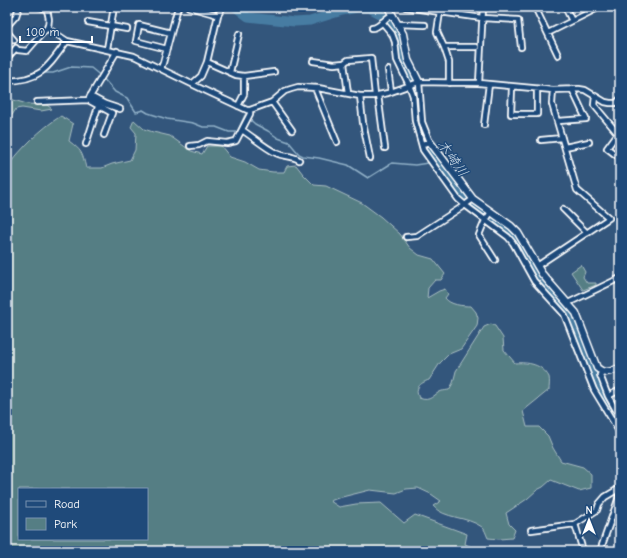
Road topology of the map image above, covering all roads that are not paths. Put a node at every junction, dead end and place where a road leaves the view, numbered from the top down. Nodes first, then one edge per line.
1 (19, 7) edge
2 (40, 7) edge
3 (114, 7) edge
4 (178, 7) edge
5 (189, 7) edge
6 (223, 7) edge
7 (388, 7) edge
8 (406, 7) edge
9 (483, 7) edge
10 (535, 7) edge
11 (565, 7) edge
12 (600, 7) edge
13 (440, 10) edge
14 (218, 15) junction
15 (392, 15) junction
16 (482, 18) junction
17 (572, 21) junction
18 (88, 22) dead end
19 (382, 22) junction
20 (398, 24) junction
21 (425, 25) dead end
22 (7, 26) edge
23 (111, 26) junction
24 (47, 28) junction
25 (372, 28) dead end
26 (127, 29) dead end
27 (7, 32) edge
28 (171, 33) junction
29 (548, 33) junction
30 (239, 34) dead end
31 (14, 40) dead end
32 (67, 41) junction
33 (444, 46) junction
34 (476, 47) dead end
35 (521, 47) dead end
36 (107, 49) junction
37 (167, 49) junction
38 (118, 51) junction
39 (558, 55) dead end
40 (7, 58) edge
41 (313, 61) dead end
42 (207, 62) junction
43 (344, 63) junction
44 (161, 68) junction
45 (388, 70) dead end
46 (230, 72) junction
47 (274, 72) dead end
48 (244, 76) junction
49 (7, 81) edge
50 (419, 82) junction
51 (449, 83) junction
52 (479, 83) junction
53 (192, 84) junction
54 (489, 84) junction
55 (409, 85) junction
56 (512, 87) junction
57 (315, 88) junction
58 (537, 89) junction
59 (572, 89) junction
60 (553, 90) junction
61 (391, 91) junction
62 (348, 93) junction
63 (377, 95) junction
64 (360, 96) junction
65 (595, 96) junction
66 (89, 98) junction
67 (620, 99) edge
68 (37, 102) dead end
69 (272, 102) junction
70 (238, 106) junction
71 (98, 107) junction
72 (120, 109) dead end
73 (250, 110) junction
74 (558, 121) junction
75 (484, 125) dead end
76 (242, 130) junction
77 (292, 130) dead end
78 (104, 135) dead end
79 (619, 135) edge
80 (562, 138) junction
81 (541, 140) dead end
82 (337, 142) dead end
83 (430, 142) junction
84 (589, 142) dead end
85 (86, 144) dead end
86 (422, 144) junction
87 (190, 146) dead end
88 (565, 147) junction
89 (385, 148) dead end
90 (620, 151) edge
91 (370, 158) dead end
92 (299, 160) dead end
93 (450, 168) junction
94 (441, 174) junction
95 (473, 199) junction
96 (466, 206) junction
97 (563, 209) dead end
98 (491, 212) junction
99 (486, 221) junction
100 (587, 233) junction
101 (406, 237) dead end
102 (496, 260) dead end
103 (537, 266) junction
104 (620, 278) edge
105 (568, 303) junction
106 (620, 368) edge
107 (602, 372) junction
108 (620, 390) edge
109 (608, 396) junction
110 (620, 417) edge
111 (620, 433) edge
112 (620, 488) edge
113 (620, 494) edge
114 (575, 524) junction
115 (531, 530) dead end
116 (583, 551) edge
117 (600, 551) edge

1 - 22 street
2 - 24 street
3 - 23 street
4 - 28 street
5 - 14 street
6 - 14 street
7 - 15 street
8 - 13 street
9 - 16 street
10 - 29 street
11 - 17 street
12 - 17 street
13 - 16 street
13 - 33 street
14 - 42 street
15 - 19 street
15 - 20 street
16 - 35 street
16 - 52 street
17 - 29 street
18 - 23 street
19 - 25 street
19 - 55 street
20 - 21 street
20 - 50 street
23 - 26 street
23 - 36 street
24 - 32 street
24 - 40 street
27 - 31 street
28 - 37 street
28 - 37 street
29 - 39 street
30 - 46 street
32 - 36 street
32 - 49 street
33 - 34 street
33 - 51 street
36 - 38 street
37 - 44 street
38 - 44 street
38 - 66 street
41 - 43 street
42 - 46 street
42 - 53 street
43 - 62 street
43 - 63 street
44 - 53 street
45 - 61 street
46 - 48 street
47 - 48 street
48 - 70 street
50 - 51 street
50 - 55 street
50 - 83 street
51 - 52 street
52 - 54 street
53 - 70 street
54 - 56 street
54 - 75 street
55 - 61 street
55 - 86 street
56 - 58 street
56 - 58 street
57 - 62 street
57 - 69 street
57 - 82 street
58 - 60 street
59 - 60 street
59 - 65 street
59 - 74 street
60 - 74 street
61 - 63 street
62 - 64 street
63 - 64 street
63 - 89 street
64 - 91 street
65 - 67 street
65 - 79 street
66 - 68 street
66 - 71 street
66 - 72 street
69 - 73 street
69 - 77 street
70 - 73 street
71 - 78 street
71 - 85 street
73 - 76 street
74 - 80 street
76 - 87 street
76 - 92 street
79 - 90 street
80 - 81 street
80 - 88 street
83 - 86 street
83 - 93 street
84 - 88 street
86 - 94 street
88 - 100 street
93 - 94 street
93 - 95 street
94 - 96 street
95 - 96 street
95 - 98 street
96 - 99 street
96 - 101 street
97 - 100 street
98 - 99 street
98 - 103 street
99 - 102 street
99 - 111 street
100 - 103 street
103 - 105 street
104 - 105 street
105 - 107 street
106 - 107 street
107 - 109 street
108 - 109 street
109 - 110 street
112 - 114 street
113 - 117 street
114 - 115 street
114 - 116 street

